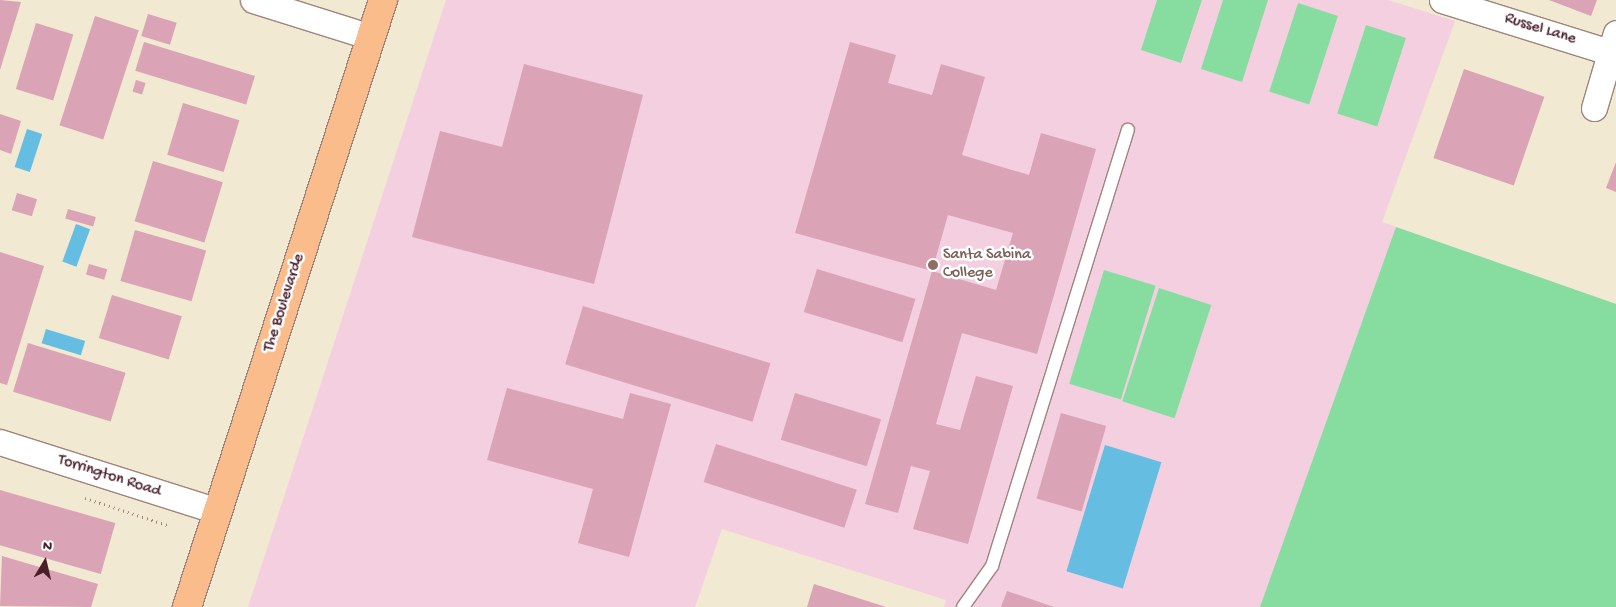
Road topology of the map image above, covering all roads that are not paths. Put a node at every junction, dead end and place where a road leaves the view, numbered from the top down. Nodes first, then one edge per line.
1 (253, 0) edge
2 (383, 0) edge
3 (1442, 0) edge
4 (371, 37) junction
5 (1613, 42) edge
6 (1594, 108) dead end
7 (1128, 130) dead end
8 (0, 442) edge
9 (218, 511) junction
10 (187, 607) edge
11 (963, 607) edge

1 - 4 street
2 - 4 main road, The Boulevarde
3 - 5 street, Russel Lane
4 - 9 main road, The Boulevarde
5 - 6 street, Russel Lane
7 - 11 lane
8 - 9 street, Torrington Road
9 - 10 main road, The Boulevarde

